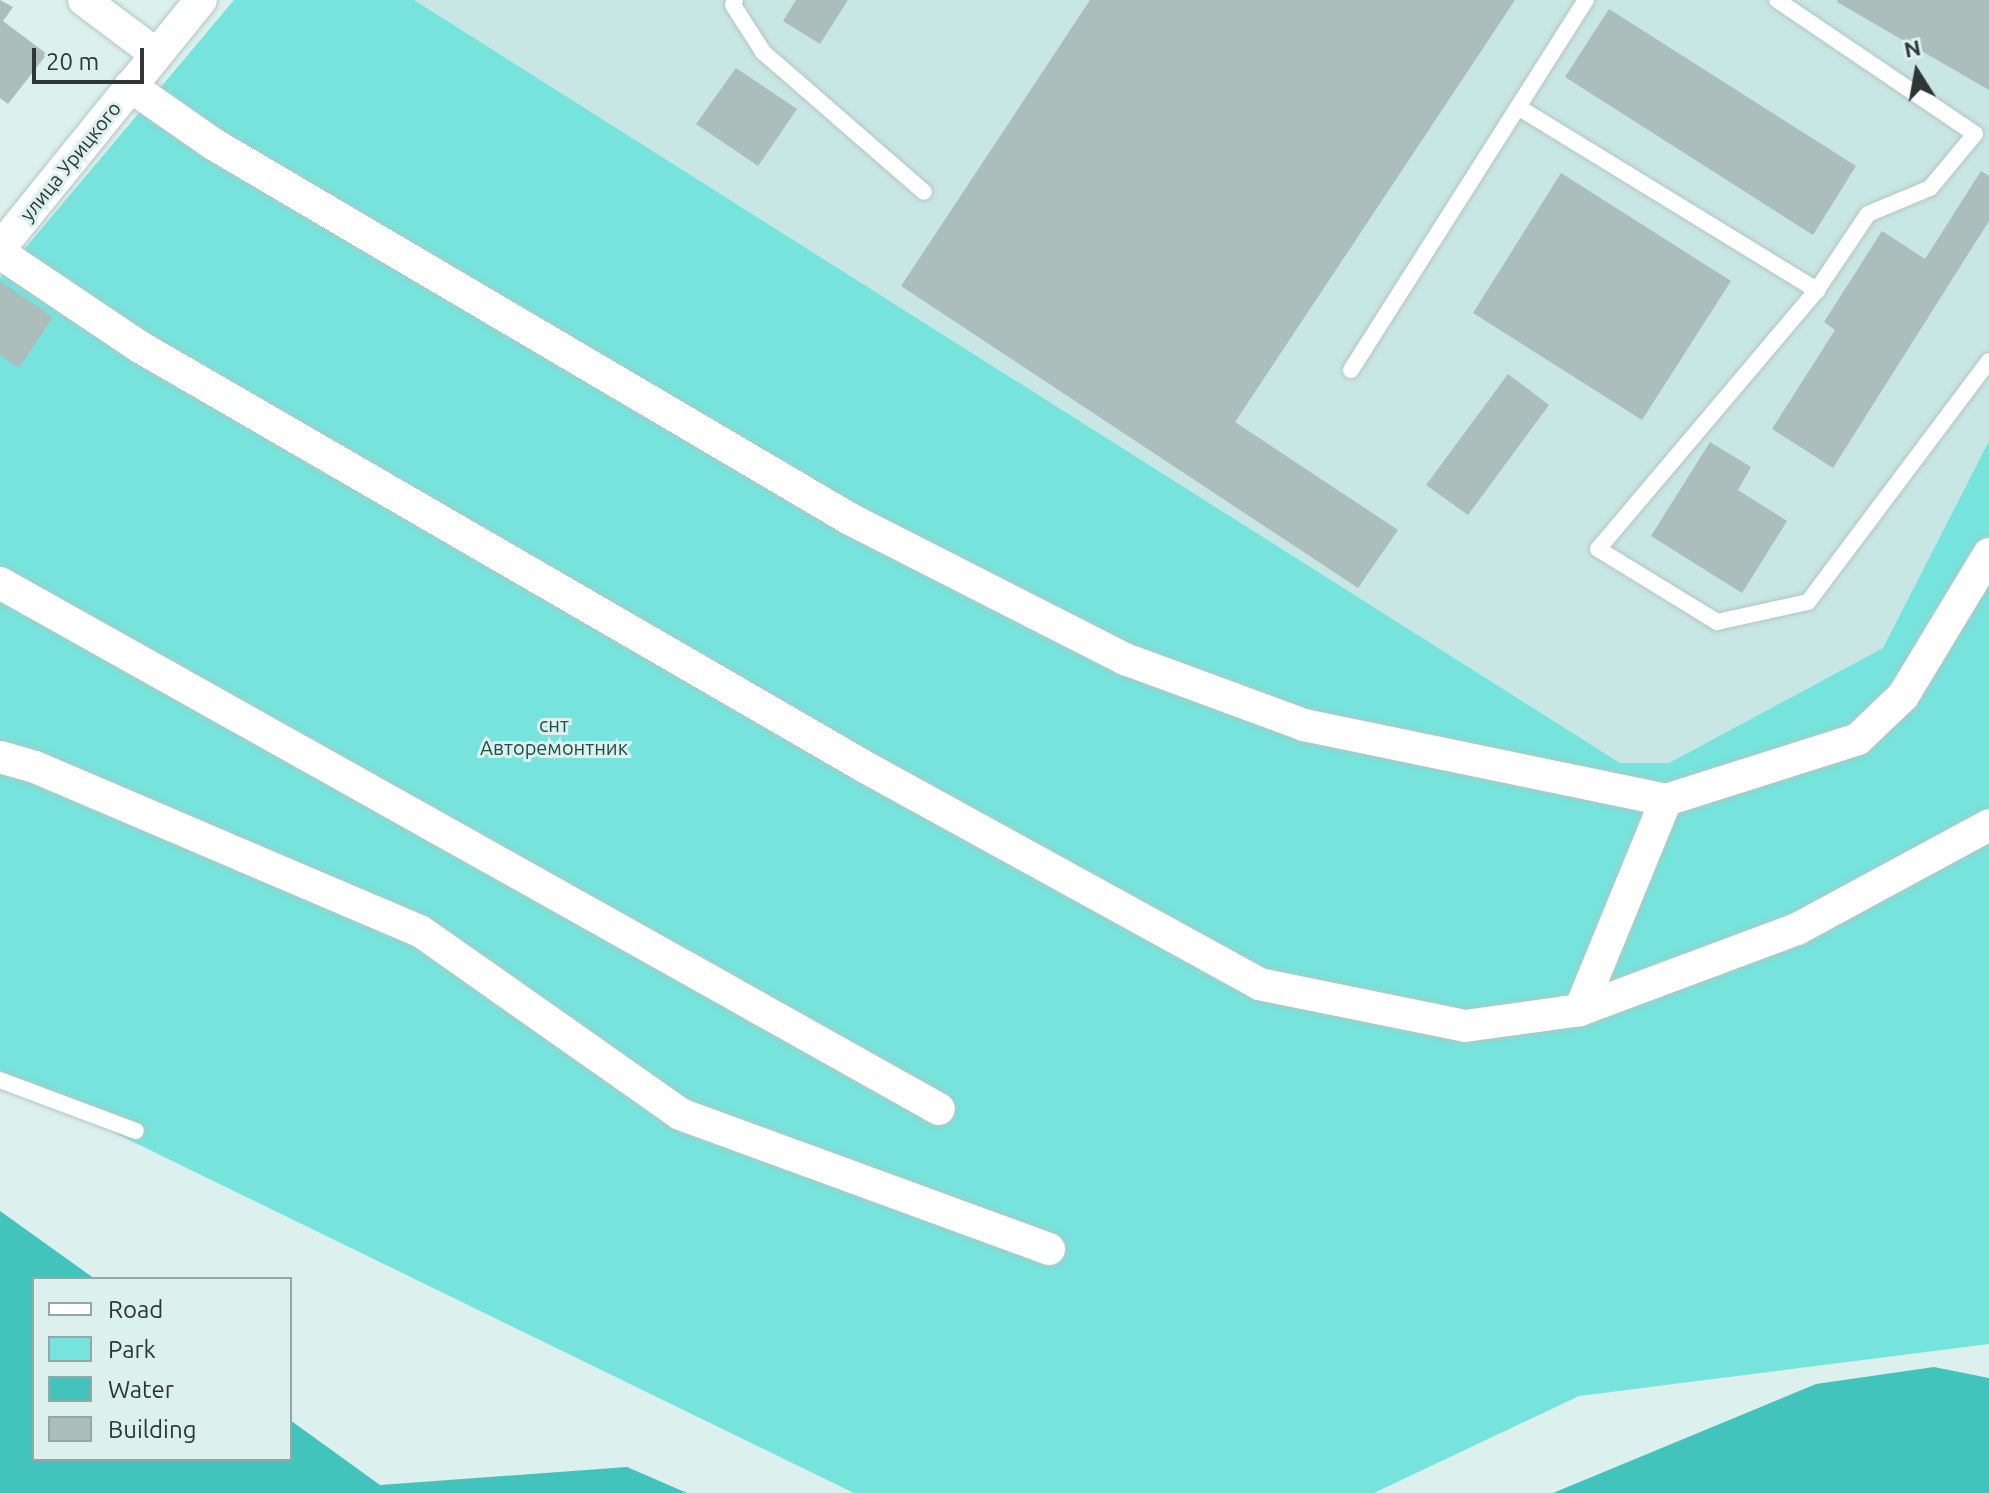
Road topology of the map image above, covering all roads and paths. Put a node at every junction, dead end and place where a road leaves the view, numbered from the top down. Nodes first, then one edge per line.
1 (84, 0) edge
2 (201, 0) edge
3 (735, 0) edge
4 (1586, 0) edge
5 (1777, 0) edge
6 (156, 54) junction
7 (130, 86) junction
8 (1518, 107) junction
9 (1982, 131) edge
10 (924, 192) dead end
11 (0, 250) edge
12 (1817, 290) junction
13 (1989, 361) edge
14 (1351, 370) dead end
15 (1989, 554) edge
16 (0, 583) edge
17 (0, 757) edge
18 (1666, 800) junction
19 (1989, 825) edge
20 (1580, 1010) junction
21 (0, 1080) edge
22 (939, 1109) dead end
23 (136, 1131) dead end
24 (1049, 1249) dead end

1 - 6 street
2 - 6 street, улица Урицкого
3 - 10 lane
4 - 8 lane
5 - 9 lane
6 - 7 street, улица Урицкого
7 - 11 street, улица Урицкого
7 - 18 street
8 - 12 lane
8 - 14 lane
9 - 12 lane
11 - 20 street
12 - 13 lane
15 - 18 street
16 - 22 street
17 - 24 street
18 - 20 street
19 - 20 street
21 - 23 lane

